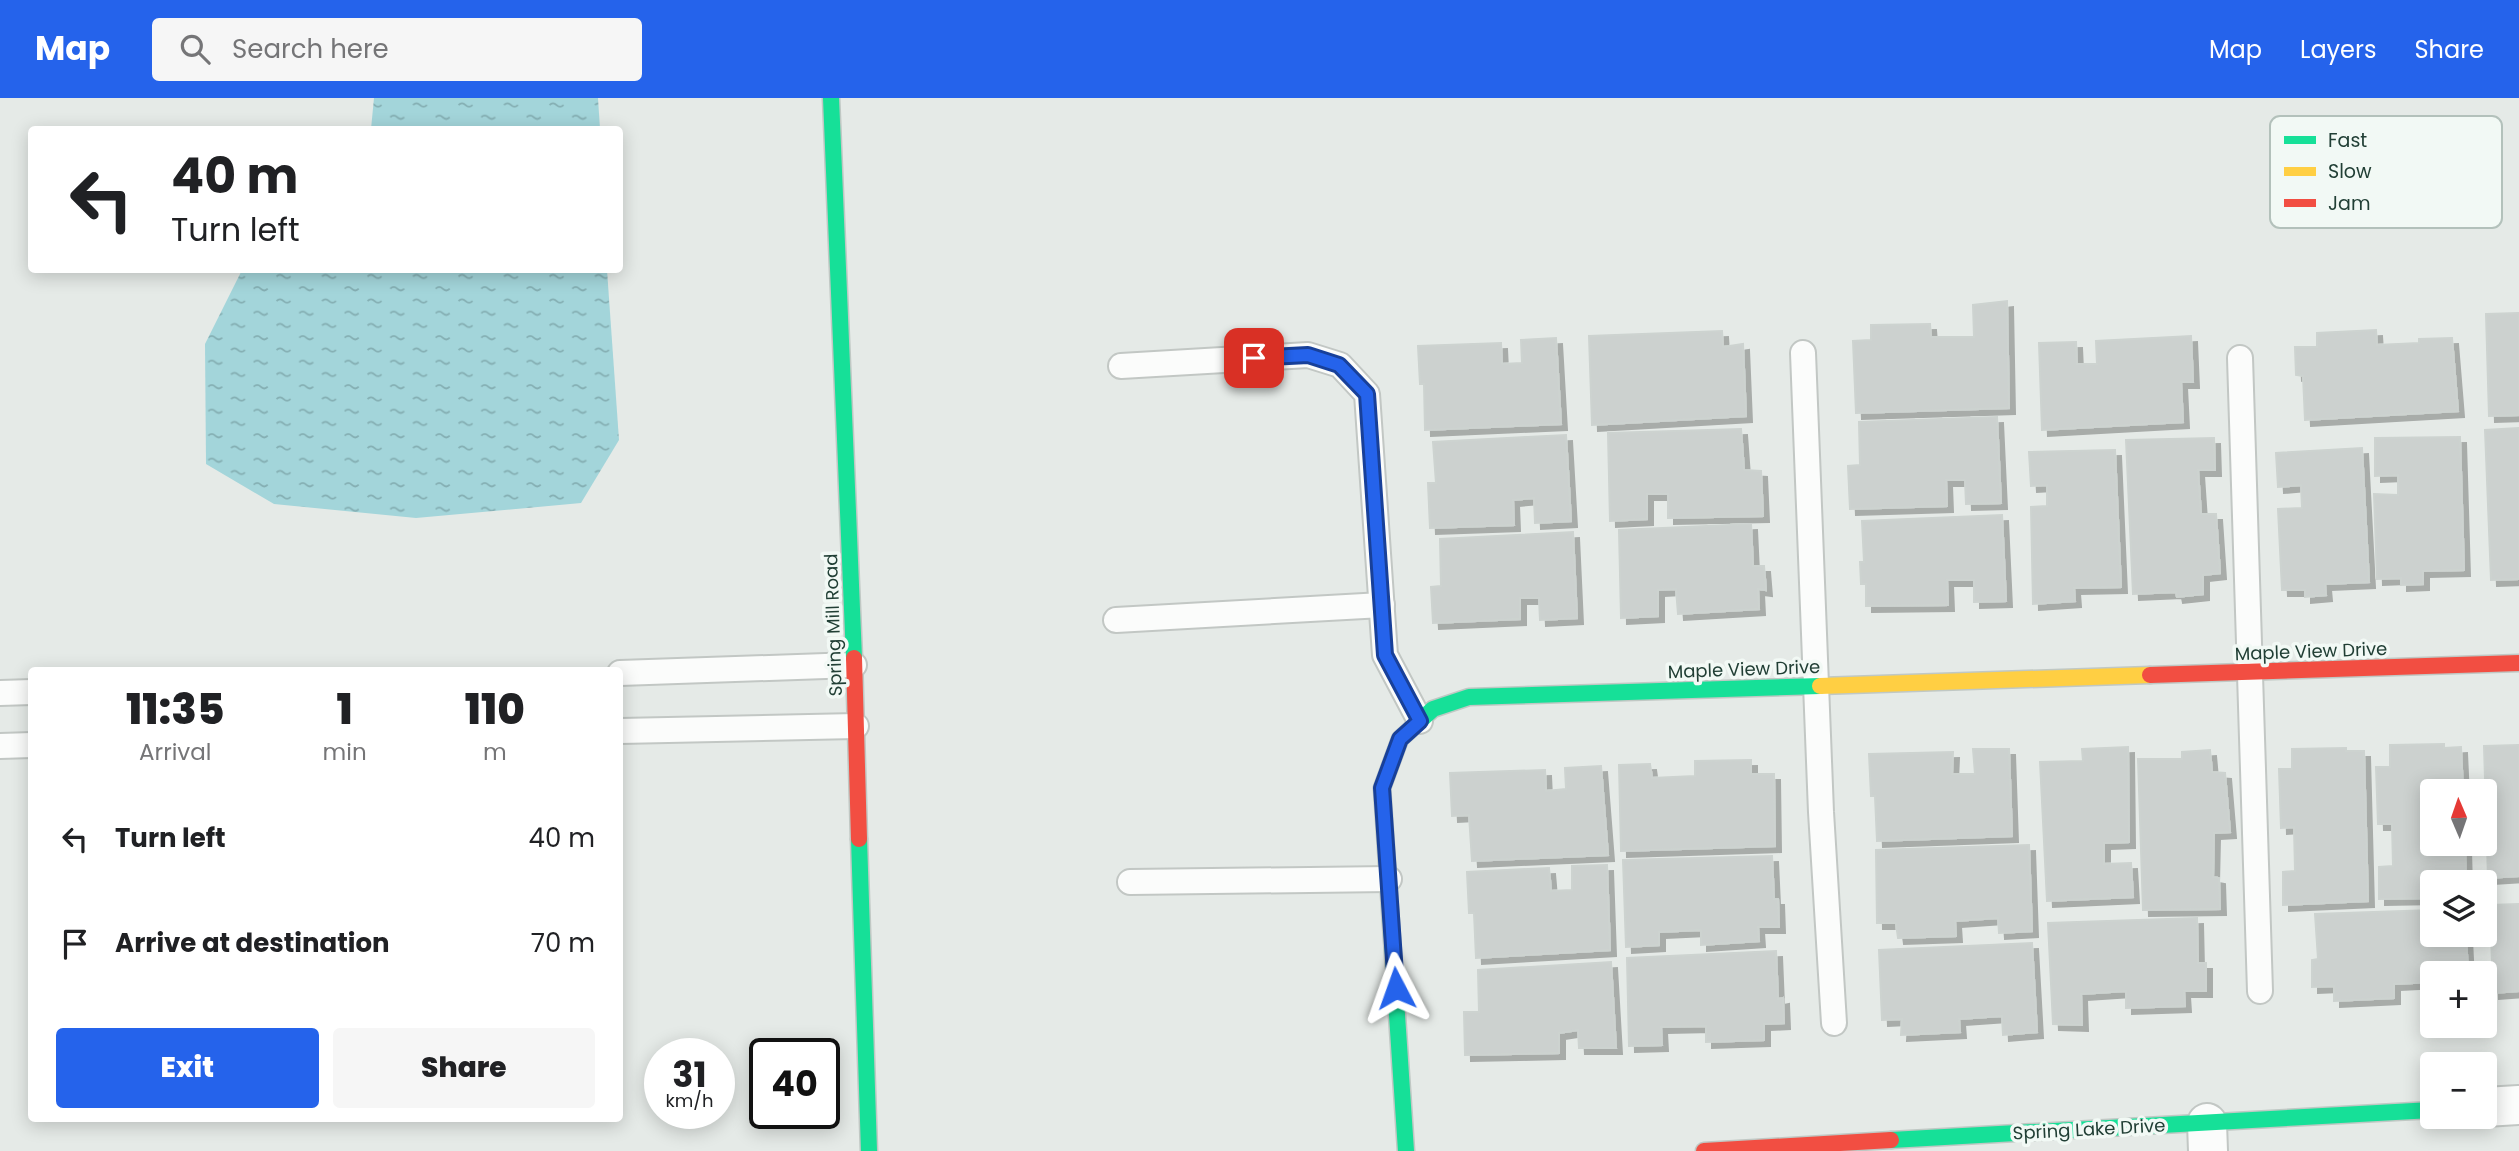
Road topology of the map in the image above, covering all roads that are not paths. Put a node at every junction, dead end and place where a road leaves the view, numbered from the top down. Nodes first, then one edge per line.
1 (831, 98) edge
2 (1803, 353) dead end
3 (2240, 358) dead end
4 (1121, 366) dead end
5 (1382, 605) junction
6 (1116, 620) dead end
7 (2519, 663) edge
8 (854, 665) junction
9 (2250, 672) junction
10 (623, 673) edge
11 (1818, 686) junction
12 (28, 692) edge
13 (0, 693) edge
14 (1420, 721) junction
15 (856, 726) junction
16 (623, 731) edge
17 (28, 745) edge
18 (0, 746) edge
19 (1389, 879) junction
20 (1130, 882) dead end
21 (2260, 991) dead end
22 (1834, 1023) dead end
23 (2519, 1105) edge
24 (2497, 1106) edge
25 (2420, 1111) edge
26 (2208, 1137) edge
27 (1803, 1148) edge
28 (869, 1151) edge
29 (1406, 1151) edge
30 (1704, 1151) edge

1 - 8 street, Spring Mill Road
2 - 11 lane
3 - 9 lane
4 - 5 lane
5 - 6 lane
5 - 14 lane
7 - 9 street, Maple View Drive
8 - 10 lane
8 - 15 street, Spring Mill Road
9 - 11 street, Maple View Drive
9 - 21 lane
11 - 14 street, Maple View Drive
11 - 22 lane
12 - 13 lane
14 - 19 street, Maple View Drive
15 - 16 lane
15 - 28 street, Spring Mill Road
17 - 18 lane
19 - 20 lane
19 - 29 street, Maple View Drive
23 - 24 street
25 - 26 street, Spring Lake Drive
26 - 27 street, Spring Lake Drive
27 - 30 street, Spring Lake Drive

